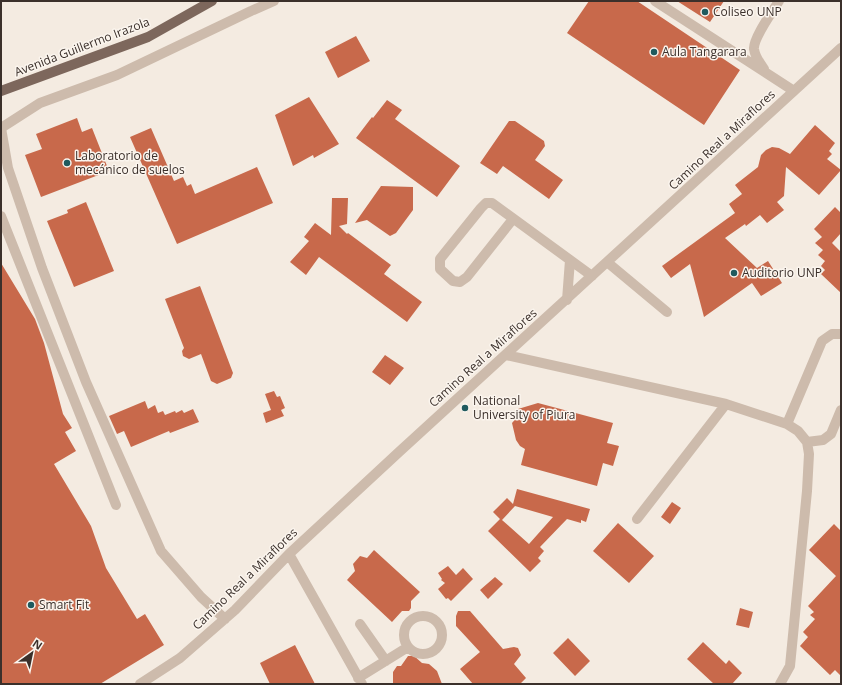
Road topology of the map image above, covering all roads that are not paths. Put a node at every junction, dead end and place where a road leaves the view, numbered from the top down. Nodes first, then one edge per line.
1 (212, 1) edge
2 (274, 1) edge
3 (655, 1) edge
4 (779, 1) edge
5 (841, 48) edge
6 (766, 73) junction
7 (1, 91) edge
8 (794, 91) junction
9 (1, 128) edge
10 (1, 216) edge
11 (513, 219) junction
12 (570, 260) junction
13 (607, 262) junction
14 (592, 276) junction
15 (567, 300) junction
16 (667, 312) dead end
17 (841, 334) edge
18 (506, 355) junction
19 (726, 404) junction
20 (841, 410) edge
21 (787, 424) junction
22 (807, 442) junction
23 (116, 505) dead end
24 (637, 519) dead end
25 (289, 554) junction
26 (224, 619) junction
27 (360, 624) dead end
28 (408, 647) dead end
29 (386, 661) junction
30 (360, 681) edge
31 (140, 684) edge
32 (780, 684) edge

1 - 7 main road, Avenida Guillermo Irazola
2 - 9 lane
3 - 6 lane
4 - 6 lane
5 - 8 lane, Camino Real a Miraflores
6 - 8 lane
8 - 13 lane, Camino Real a Miraflores
9 - 26 lane
10 - 23 lane
11 - 11 lane
11 - 12 lane
12 - 14 lane
12 - 15 lane
13 - 14 lane, Camino Real a Miraflores
13 - 16 lane
14 - 15 lane, Camino Real a Miraflores
15 - 18 lane, Camino Real a Miraflores
17 - 21 lane
18 - 19 lane
18 - 25 lane, Camino Real a Miraflores
19 - 21 lane
19 - 24 lane
20 - 22 lane
21 - 22 lane
22 - 32 lane
25 - 26 lane, Camino Real a Miraflores
25 - 30 lane
26 - 31 lane, Camino Real a Miraflores
27 - 29 lane
28 - 29 lane
29 - 30 lane

